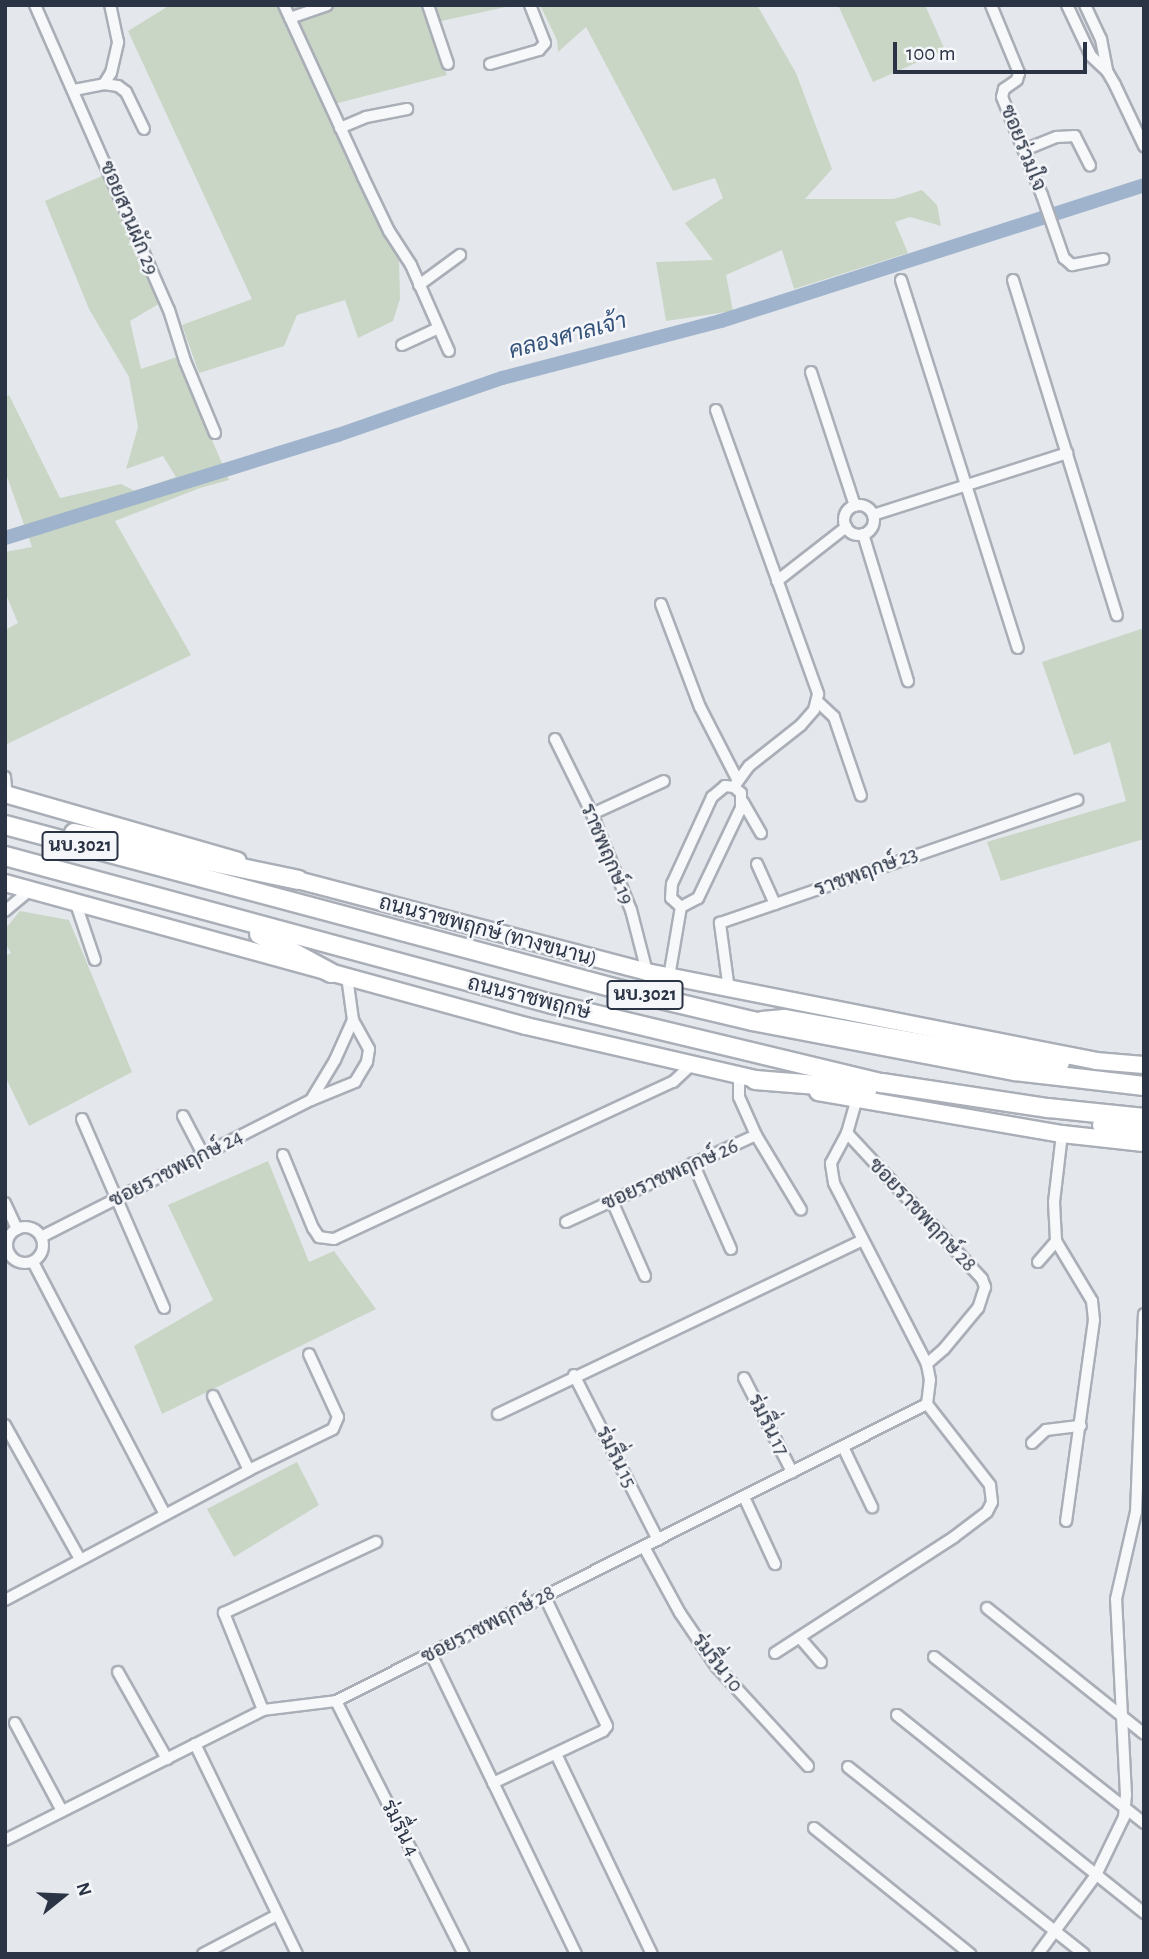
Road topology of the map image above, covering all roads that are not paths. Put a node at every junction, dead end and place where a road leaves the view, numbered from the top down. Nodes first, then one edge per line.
1 (36, 5) edge
2 (110, 5) edge
3 (284, 5) edge
4 (327, 5) edge
5 (428, 5) edge
6 (530, 5) edge
7 (991, 5) edge
8 (1067, 5) edge
9 (1085, 5) edge
10 (290, 18) junction
11 (448, 64) dead end
12 (490, 64) dead end
13 (1107, 71) junction
14 (104, 84) junction
15 (74, 89) junction
16 (407, 109) dead end
17 (340, 128) junction
18 (144, 130) dead end
19 (1144, 146) edge
20 (1024, 150) junction
21 (1090, 165) dead end
22 (460, 255) dead end
23 (1103, 259) dead end
24 (1013, 279) dead end
25 (901, 280) dead end
26 (419, 285) junction
27 (439, 328) junction
28 (402, 345) dead end
29 (449, 351) dead end
30 (811, 372) dead end
31 (716, 410) dead end
32 (215, 433) dead end
33 (1067, 453) junction
34 (967, 485) junction
35 (855, 506) junction
36 (873, 515) junction
37 (846, 527) junction
38 (863, 534) junction
39 (777, 581) junction
40 (661, 604) dead end
41 (1117, 615) dead end
42 (1018, 648) dead end
43 (908, 681) dead end
44 (818, 702) junction
45 (555, 739) dead end
46 (5, 777) edge
47 (664, 781) dead end
48 (735, 783) junction
49 (6, 795) edge
50 (861, 796) dead end
51 (1077, 800) dead end
52 (743, 802) junction
53 (592, 814) junction
54 (5, 818) edge
55 (5, 825) edge
56 (761, 833) dead end
57 (5, 856) edge
58 (757, 864) dead end
59 (298, 880) junction
60 (5, 883) edge
61 (29, 891) junction
62 (76, 904) junction
63 (775, 904) junction
64 (681, 907) junction
65 (5, 911) edge
66 (222, 916) junction
67 (95, 961) dead end
68 (647, 972) junction
69 (339, 975) junction
70 (669, 977) junction
71 (729, 990) junction
72 (353, 1020) junction
73 (752, 1021) junction
74 (1015, 1059) joint
75 (1144, 1065) edge
76 (690, 1066) junction
77 (1110, 1069) junction
78 (1144, 1077) edge
79 (747, 1078) junction
80 (1144, 1086) edge
81 (859, 1094) junction
82 (937, 1098) junction
83 (311, 1100) junction
84 (183, 1116) dead end
85 (1144, 1118) edge
86 (82, 1119) dead end
87 (1144, 1131) edge
88 (847, 1133) junction
89 (1062, 1134) junction
90 (756, 1135) junction
91 (1144, 1143) edge
92 (283, 1155) dead end
93 (204, 1156) junction
94 (693, 1163) junction
95 (115, 1200) junction
96 (612, 1201) junction
97 (5, 1203) edge
98 (801, 1210) dead end
99 (566, 1222) dead end
100 (17, 1229) junction
101 (41, 1237) junction
102 (863, 1240) junction
103 (1056, 1241) junction
104 (731, 1249) dead end
105 (9, 1261) edge
106 (33, 1262) junction
107 (1038, 1262) dead end
108 (645, 1276) dead end
109 (164, 1308) dead end
110 (1144, 1314) edge
111 (309, 1354) dead end
112 (927, 1364) junction
113 (574, 1375) junction
114 (744, 1378) dead end
115 (213, 1396) dead end
116 (927, 1405) junction
117 (498, 1414) dead end
118 (5, 1425) edge
119 (1081, 1426) junction
120 (1032, 1443) dead end
121 (843, 1447) junction
122 (249, 1470) junction
123 (792, 1472) junction
124 (744, 1497) junction
125 (872, 1507) dead end
126 (165, 1514) junction
127 (1066, 1521) dead end
128 (658, 1540) junction
129 (376, 1542) dead end
130 (644, 1547) junction
131 (80, 1559) junction
132 (775, 1564) dead end
133 (545, 1597) junction
134 (5, 1600) edge
135 (987, 1608) dead end
136 (800, 1638) junction
137 (775, 1653) dead end
138 (431, 1654) junction
139 (934, 1657) dead end
140 (821, 1662) dead end
141 (118, 1672) dead end
142 (336, 1701) junction
143 (263, 1710) junction
144 (897, 1715) dead end
145 (1123, 1718) junction
146 (15, 1723) dead end
147 (1144, 1734) edge
148 (195, 1745) junction
149 (556, 1754) junction
150 (167, 1759) junction
151 (808, 1766) dead end
152 (848, 1767) dead end
153 (493, 1783) junction
154 (1125, 1808) junction
155 (62, 1811) junction
156 (1144, 1823) edge
157 (814, 1828) dead end
158 (5, 1840) edge
159 (1096, 1875) junction
160 (1144, 1913) edge
161 (277, 1914) junction
162 (1056, 1931) junction
163 (203, 1954) edge
164 (297, 1954) edge
165 (464, 1954) edge
166 (576, 1954) edge
167 (652, 1954) edge
168 (970, 1954) edge
169 (1038, 1954) edge
170 (1084, 1954) edge

1 - 15 street, ซอยสวนผัก 29
2 - 14 street
3 - 10 street
4 - 10 street
5 - 11 street
6 - 12 street
7 - 20 street, ซอยร่วมใจ
8 - 13 street
9 - 13 street
10 - 17 street
13 - 19 street
14 - 15 street
14 - 18 street
15 - 32 street, ซอยสวนผัก 29
16 - 17 street
17 - 26 street
20 - 21 street
20 - 23 street, ซอยร่วมใจ
22 - 26 street
24 - 33 street
25 - 34 street
26 - 27 street
27 - 28 street
27 - 29 street
30 - 35 street
31 - 39 street
33 - 34 street
33 - 41 street
34 - 36 street
34 - 42 street
35 - 36 street
35 - 37 street
36 - 38 street
37 - 38 street
37 - 39 street
38 - 43 street
39 - 44 street
40 - 48 street
44 - 48 street
44 - 50 street
45 - 53 street, ราชพฤกษ์ 19
46 - 49 street
47 - 53 street
48 - 52 street
48 - 64 street
49 - 59 main road, ถนนราชพฤกษ์ (ทางขนาน)
51 - 63 street, ราชพฤกษ์ 23
52 - 56 street
52 - 64 street
53 - 68 street, ราชพฤกษ์ 19
54 - 59 main road
55 - 73 main road, ถนนราชพฤกษ์ / นบ.3021
57 - 66 main road, ถนนราชพฤกษ์ / นบ.3021
58 - 63 street
59 - 68 main road, ถนนราชพฤกษ์ (ทางขนาน) / นบ.3021
60 - 61 main road
61 - 62 main road
61 - 65 street
62 - 67 street
62 - 69 main road
63 - 71 street, ราชพฤกษ์ 23
64 - 70 street
66 - 69 main road
66 - 82 main road, ถนนราชพฤกษ์ / นบ.3021
68 - 70 main road, ถนนราชพฤกษ์ (ทางขนาน) / นบ.3021
69 - 72 street, ซอยราชพฤกษ์ 24
69 - 76 main road
70 - 71 main road, ถนนราชพฤกษ์ (ทางขนาน) / นบ.3021
71 - 77 main road, ถนนราชพฤกษ์ (ทางขนาน) / นบ.3021
72 - 83 street
72 - 83 street, ซอยราชพฤกษ์ 24
73 - 74 main road
73 - 80 main road, ถนนราชพฤกษ์ / นบ.3021
74 - 77 main road
75 - 77 main road, ถนนราชพฤกษ์ (ทางขนาน) / นบ.3021
76 - 79 main road
76 - 92 street
77 - 78 main road
79 - 81 main road
79 - 90 street, ซอยราชพฤกษ์ 26
81 - 82 main road
81 - 88 street
81 - 89 main road
82 - 85 main road, ถนนราชพฤกษ์ / นบ.3021
82 - 87 main road
83 - 93 street, ซอยราชพฤกษ์ 24
84 - 93 street
86 - 95 street
88 - 102 street
88 - 112 street, ซอยราชพฤกษ์ 28
89 - 91 main road
89 - 103 street
90 - 94 street, ซอยราชพฤกษ์ 26
90 - 98 street
93 - 95 street, ซอยราชพฤกษ์ 24
94 - 96 street, ซอยราชพฤกษ์ 26
94 - 104 street
95 - 101 street, ซอยราชพฤกษ์ 24
95 - 109 street
96 - 99 street, ซอยราชพฤกษ์ 26
96 - 108 street
97 - 100 street
100 - 101 street
100 - 105 street
101 - 106 street
102 - 112 street
102 - 113 street
103 - 107 street
103 - 119 street
105 - 106 street
106 - 126 street
110 - 145 street
111 - 122 street
112 - 116 street
113 - 117 street
113 - 128 street, ร่มรื่น 15
114 - 123 street, ร่มรื่น 17
115 - 122 street
116 - 121 street, ซอยราชพฤกษ์ 28
116 - 136 street
118 - 131 street
119 - 120 street
119 - 127 street
121 - 123 street, ซอยราชพฤกษ์ 28
121 - 125 street
122 - 126 street
123 - 124 street, ซอยราชพฤกษ์ 28
124 - 128 street, ซอยราชพฤกษ์ 28
124 - 132 street
126 - 131 street
128 - 130 street, ซอยราชพฤกษ์ 28
129 - 143 street
130 - 133 street, ซอยราชพฤกษ์ 28
130 - 151 street, ร่มรื่น 10
131 - 134 street
133 - 138 street, ซอยราชพฤกษ์ 28
133 - 149 street
135 - 145 street
136 - 137 street
136 - 140 street
138 - 142 street, ซอยราชพฤกษ์ 28
138 - 153 street
139 - 154 street
141 - 150 street
142 - 143 street, ซอยราชพฤกษ์ 28
142 - 165 street, ร่มรื่น 4
143 - 148 street, ซอยราชพฤกษ์ 28
144 - 159 street
145 - 147 street
145 - 154 street
146 - 155 street
148 - 150 street, ซอยราชพฤกษ์ 28
148 - 161 street
149 - 153 street
149 - 167 street
150 - 155 street, ซอยราชพฤกษ์ 28
152 - 162 street
153 - 166 street
154 - 156 street
154 - 159 street
155 - 158 street, ซอยราชพฤกษ์ 28
157 - 168 street
159 - 160 street
159 - 162 street
161 - 163 street
161 - 164 street
162 - 169 street
162 - 170 street

